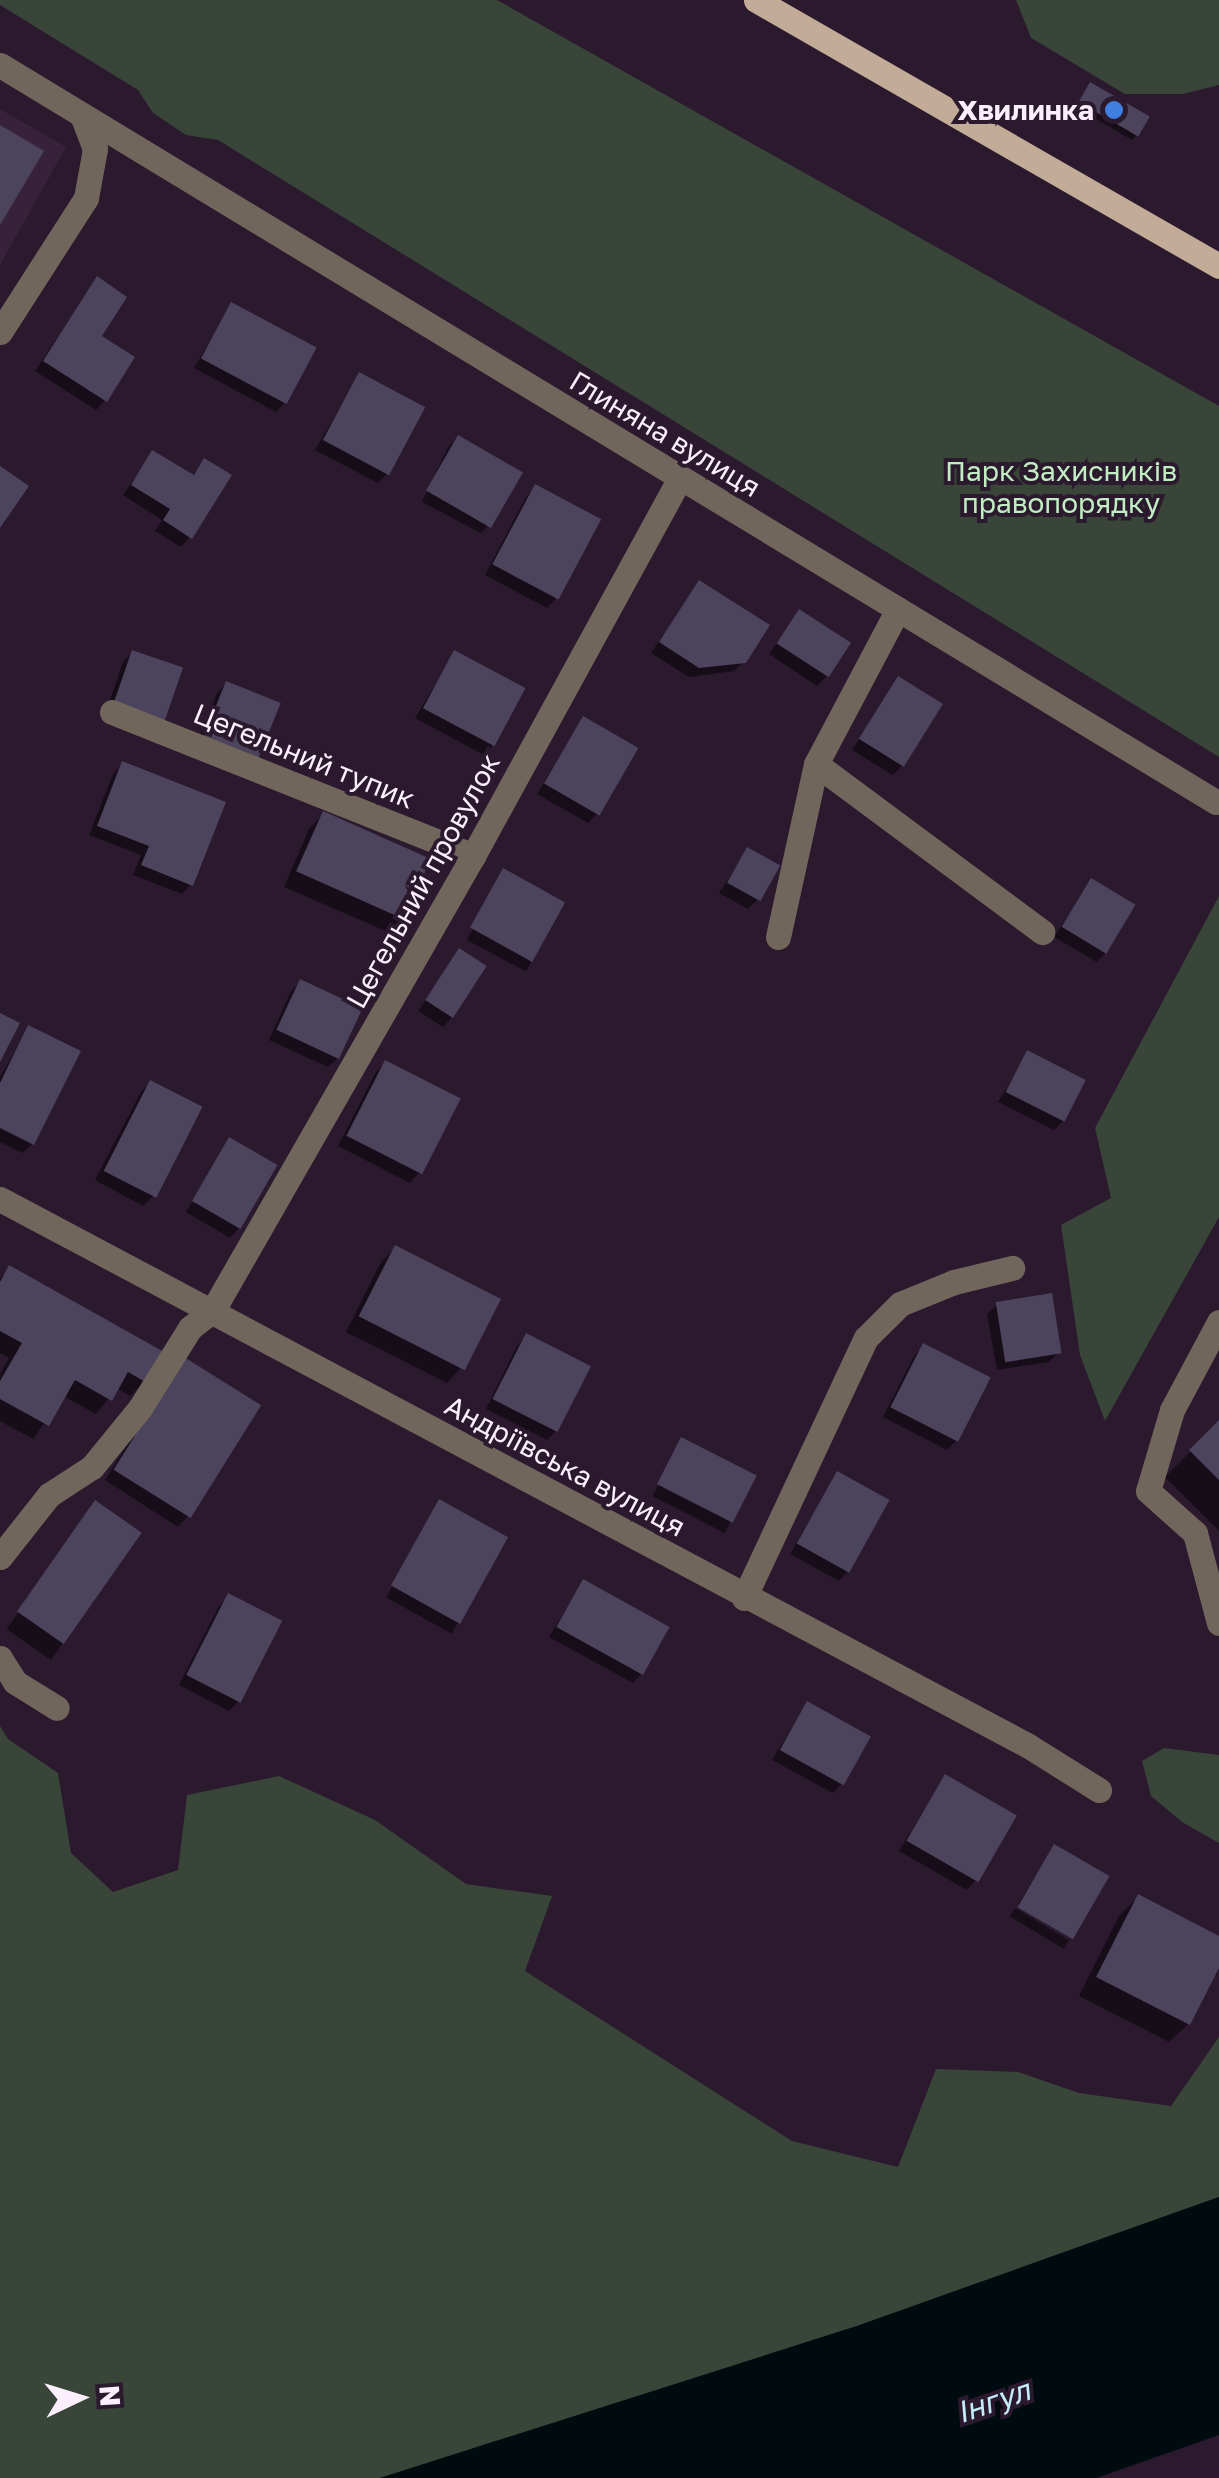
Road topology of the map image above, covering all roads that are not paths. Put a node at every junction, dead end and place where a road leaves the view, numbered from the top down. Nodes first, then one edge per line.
1 (756, 0) edge
2 (0, 65) edge
3 (83, 117) junction
4 (1219, 266) edge
5 (0, 332) edge
6 (679, 478) junction
7 (898, 609) junction
8 (112, 712) dead end
9 (816, 764) junction
10 (1216, 802) dead end
11 (472, 856) junction
12 (1042, 932) dead end
13 (778, 937) dead end
14 (0, 1199) edge
15 (1012, 1268) dead end
16 (212, 1310) junction
17 (1219, 1322) edge
18 (0, 1557) edge
19 (744, 1598) junction
20 (1219, 1623) edge
21 (0, 1658) edge
22 (57, 1708) dead end
23 (1100, 1790) dead end

1 - 4 main road
2 - 3 street, Глиняна вулиця
3 - 5 street
3 - 6 street, Глиняна вулиця
6 - 7 street, Глиняна вулиця
6 - 11 street, Цегельний провулок
7 - 9 street
7 - 10 street, Глиняна вулиця
8 - 11 street, Цегельний тупик
9 - 12 street
9 - 13 street
11 - 16 street, Цегельний провулок
14 - 16 street, Андріївська вулиця
15 - 19 street
16 - 18 street, Цегельний провулок
16 - 19 street, Андріївська вулиця
17 - 20 street
19 - 23 street, Андріївська вулиця
21 - 22 street

